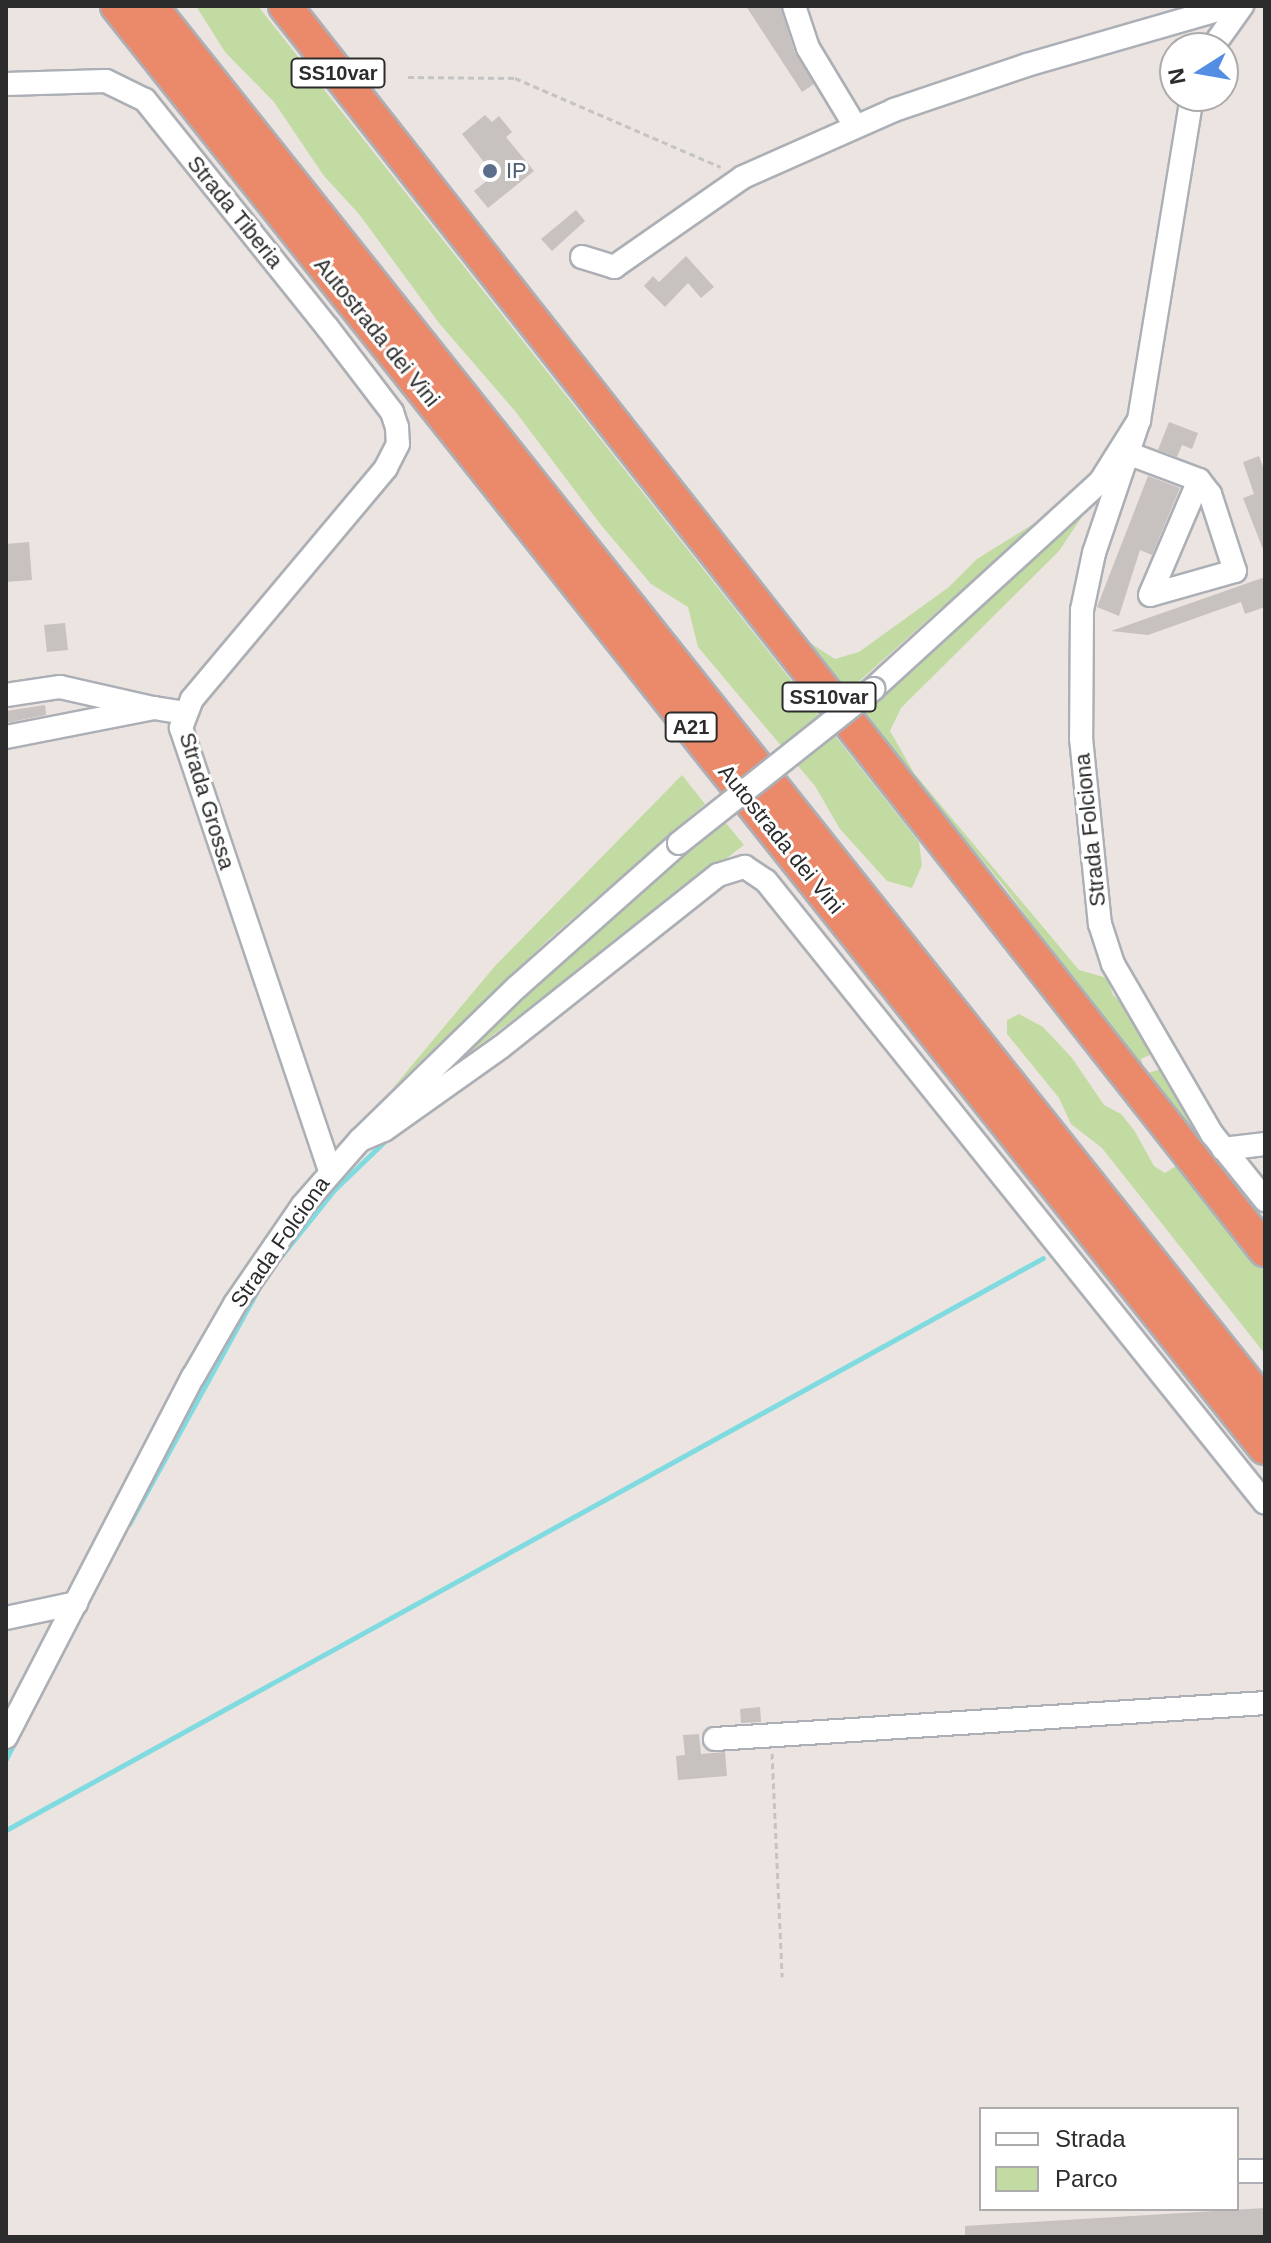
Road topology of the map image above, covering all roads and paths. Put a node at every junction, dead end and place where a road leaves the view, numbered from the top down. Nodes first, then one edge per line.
1 (117, 6) edge
2 (151, 6) edge
3 (285, 6) edge
4 (794, 6) edge
5 (1231, 6) edge
6 (1242, 6) edge
7 (1176, 13) edge
8 (1223, 32) edge
9 (408, 77) dead end
10 (6, 84) edge
11 (1189, 112) edge
12 (855, 126) junction
13 (743, 177) junction
14 (582, 257) dead end
15 (1139, 420) junction
16 (398, 444) joint
17 (1130, 454) junction
18 (1199, 480) junction
19 (6, 695) edge
20 (154, 708) junction
21 (185, 713) junction
22 (6, 737) edge
23 (360, 1140) junction
24 (1265, 1144) edge
25 (1223, 1149) junction
26 (330, 1170) junction
27 (1265, 1200) edge
28 (1265, 1250) edge
29 (1265, 1405) edge
30 (1265, 1448) edge
31 (1265, 1503) edge
32 (76, 1603) junction
33 (6, 1618) edge
34 (1265, 1703) edge
35 (777, 1735) junction
36 (6, 1737) edge
37 (715, 1739) dead end
38 (782, 1977) dead end
39 (1239, 2171) edge
40 (1265, 2171) edge

1 - 30 highway, Autostrada dei Vini / A21
2 - 29 highway, Autostrada dei Vini / A21
3 - 28 highway, SS10var
4 - 12 street
5 - 7 street
6 - 8 street
7 - 12 street
9 - 13 path
10 - 16 street, Strada Tiberia
11 - 15 street, Strada Folciona
12 - 13 street
13 - 14 street
15 - 17 street, Strada Folciona
15 - 23 street, Strada Folciona, bridge
16 - 21 street, Strada Grossa
17 - 18 street
17 - 25 street, Strada Folciona
18 - 18 street
19 - 20 street
20 - 21 street
20 - 22 street
21 - 26 street, Strada Grossa
23 - 26 street, Strada Folciona
23 - 31 street
24 - 25 street
25 - 27 street, Strada Folciona
26 - 32 street, Strada Folciona
32 - 33 street
32 - 36 street, Strada Folciona
34 - 35 street
35 - 37 street
35 - 38 path
39 - 40 street

